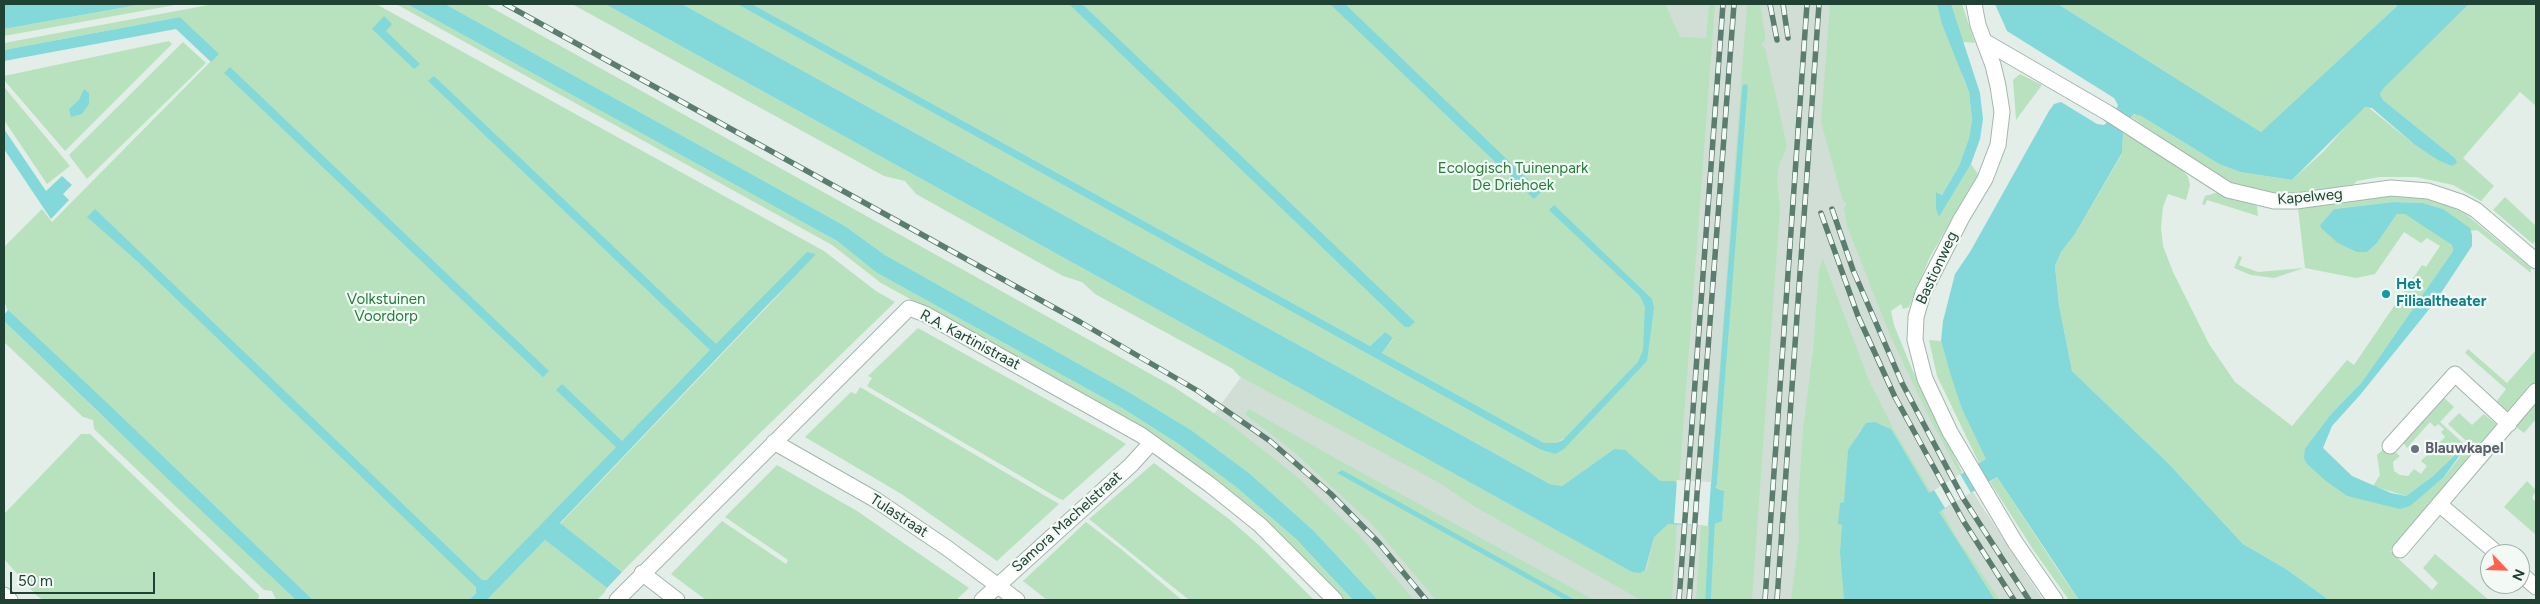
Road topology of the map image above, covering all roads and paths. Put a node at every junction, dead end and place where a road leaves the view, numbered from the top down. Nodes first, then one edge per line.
1 (1974, 4) edge
2 (1984, 41) junction
3 (2536, 261) edge
4 (2536, 391) edge
5 (2509, 424) junction
6 (774, 442) junction
7 (1151, 443) junction
8 (2390, 446) dead end
9 (2439, 504) junction
10 (2486, 544) edge
11 (2400, 550) dead end
12 (642, 573) junction
13 (997, 584) junction
14 (4, 595) edge
15 (10, 600) edge
16 (617, 600) edge
17 (677, 600) edge
18 (982, 600) edge
19 (1017, 600) edge
20 (1335, 600) edge
21 (2055, 600) edge

1 - 2 street, Bastionweg
2 - 3 street, Kapelweg
2 - 21 street, Bastionweg
4 - 5 street
5 - 8 street
5 - 9 street
6 - 7 street, R.A. Kartinistraat
6 - 12 street, R.A. Kartinistraat
6 - 13 street, Tulastraat
7 - 13 street, Samora Machelstraat
7 - 20 street, R.A. Kartinistraat
9 - 10 street
9 - 11 street
12 - 16 street, R.A. Kartinistraat
12 - 17 street
13 - 18 street, Samora Machelstraat
13 - 19 street, Tulastraat
14 - 15 street

